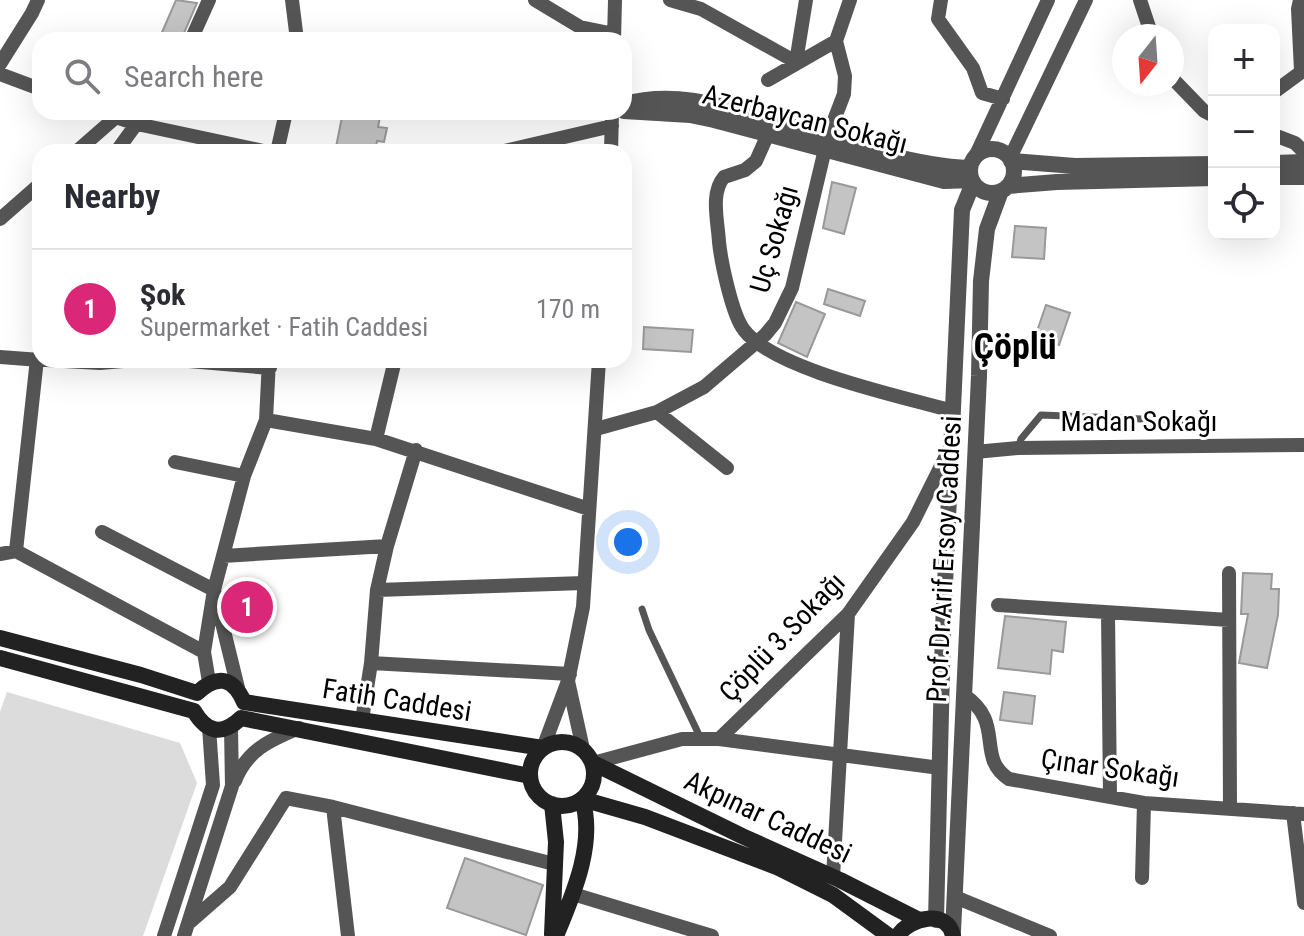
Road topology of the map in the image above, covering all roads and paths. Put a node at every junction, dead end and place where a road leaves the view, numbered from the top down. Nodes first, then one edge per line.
1 (38, 0) edge
2 (209, 0) edge
3 (292, 0) edge
4 (535, 0) edge
5 (615, 0) edge
6 (670, 0) edge
7 (806, 0) edge
8 (850, 0) edge
9 (941, 0) edge
10 (1048, 0) edge
11 (1086, 0) edge
12 (1140, 0) edge
13 (1300, 0) edge
14 (1148, 24) edge
15 (195, 32) edge
16 (296, 32) edge
17 (597, 32) edge
18 (614, 32) edge
19 (836, 41) junction
20 (796, 62) junction
21 (0, 64) edge
22 (1302, 71) edge
23 (0, 74) edge
24 (768, 80) dead end
25 (32, 86) edge
26 (1280, 88) edge
27 (1184, 90) edge
28 (1003, 99) junction
29 (632, 102) edge
30 (632, 111) edge
31 (1208, 113) edge
32 (104, 120) edge
33 (140, 120) edge
34 (148, 120) edge
35 (284, 120) edge
36 (609, 120) edge
37 (612, 120) edge
38 (768, 134) junction
39 (1280, 137) edge
40 (826, 143) junction
41 (83, 144) edge
42 (122, 144) edge
43 (238, 144) edge
44 (279, 144) edge
45 (527, 144) edge
46 (611, 144) edge
47 (1304, 152) edge
48 (1011, 160) junction
49 (1304, 162) edge
50 (1280, 163) edge
51 (1208, 164) edge
52 (973, 172) junction
53 (1280, 177) edge
54 (1304, 177) edge
55 (1208, 178) edge
56 (1004, 189) junction
57 (32, 191) edge
58 (0, 219) edge
59 (757, 342) junction
60 (0, 357) edge
61 (32, 359) edge
62 (40, 368) edge
63 (270, 368) edge
64 (393, 368) edge
65 (599, 368) edge
66 (953, 411) junction
67 (657, 412) junction
68 (266, 420) junction
69 (1192, 421) dead end
70 (596, 429) junction
71 (376, 439) junction
72 (952, 444) junction
73 (1304, 445) edge
74 (1018, 448) junction
75 (416, 450) junction
76 (975, 452) junction
77 (175, 462) dead end
78 (727, 468) dead end
79 (244, 476) junction
80 (589, 509) junction
81 (102, 532) dead end
82 (387, 546) junction
83 (16, 551) junction
84 (0, 554) edge
85 (223, 556) junction
86 (1229, 573) dead end
87 (584, 583) junction
88 (214, 590) junction
89 (377, 590) junction
90 (998, 605) dead end
91 (642, 609) dead end
92 (1108, 613) junction
93 (848, 614) junction
94 (1229, 620) junction
95 (0, 638) edge
96 (204, 652) junction
97 (0, 658) edge
98 (371, 663) junction
99 (569, 677) junction
100 (203, 688) junction
101 (964, 695) junction
102 (238, 709) junction
103 (194, 711) junction
104 (362, 720) junction
105 (209, 727) junction
106 (300, 728) junction
107 (701, 739) junction
108 (719, 739) junction
109 (543, 748) junction
110 (583, 749) junction
111 (842, 757) junction
112 (593, 763) junction
113 (940, 768) junction
114 (530, 776) junction
115 (232, 786) junction
116 (1110, 797) junction
117 (582, 799) junction
118 (1144, 803) junction
119 (552, 804) junction
120 (333, 807) junction
121 (1230, 808) junction
122 (1298, 813) edge
123 (554, 864) junction
124 (833, 877) junction
125 (1142, 878) dead end
126 (573, 894) junction
127 (955, 897) junction
128 (1304, 903) edge
129 (927, 920) junction
130 (187, 929) edge
131 (688, 932) edge
132 (953, 934) edge
133 (164, 936) edge
134 (348, 936) edge
135 (554, 936) edge
136 (712, 936) edge
137 (889, 936) edge
138 (898, 936) edge
139 (1050, 936) edge

1 - 21 street
2 - 15 street
3 - 16 street
4 - 17 street
5 - 18 street
6 - 20 street
7 - 20 street
8 - 19 street
9 - 28 street
10 - 28 street, Prof.Dr.Arif Ersoy Caddesi
11 - 48 street
12 - 14 street
13 - 22 street
19 - 20 street
19 - 40 street, Uç Sokağı
20 - 24 street
22 - 26 street
23 - 25 street
27 - 31 street
28 - 52 street, Prof.Dr.Arif Ersoy Caddesi
29 - 40 street, Azerbaycan Sokağı
30 - 38 street, Azerbaycan Sokağı
32 - 41 street
33 - 42 street
34 - 43 street
35 - 44 street
36 - 45 street
37 - 46 street
38 - 40 street, Azerbaycan Sokağı
38 - 59 street
39 - 47 street
40 - 52 street, Azerbaycan Sokağı
40 - 59 street, Uç Sokağı
48 - 51 street
48 - 52 street
48 - 56 street
49 - 50 street
52 - 56 street
52 - 66 street, Prof.Dr.Arif Ersoy Caddesi
53 - 54 street
55 - 56 street
56 - 76 street, Prof.Dr.Arif Ersoy Caddesi
57 - 58 street
59 - 66 street
59 - 67 street, Uç Sokağı
60 - 61 street
62 - 83 street
63 - 68 street
64 - 71 street
65 - 70 street
66 - 72 street, Prof.Dr.Arif Ersoy Caddesi
67 - 70 street, Uç Sokağı
67 - 78 street
68 - 71 street
68 - 79 street
69 - 74 lane
70 - 80 street
71 - 75 street
72 - 93 street, Çöplü 3.Sokağı
72 - 113 street, Prof.Dr.Arif Ersoy Caddesi
73 - 74 street, Madan Sokağı
74 - 76 street, Madan Sokağı
75 - 80 street
75 - 82 street
76 - 101 street, Prof.Dr.Arif Ersoy Caddesi
77 - 79 street
79 - 85 street
80 - 87 street
81 - 88 street
82 - 85 street
82 - 89 street
83 - 84 street
83 - 96 street
85 - 88 street
86 - 94 street
87 - 89 street
87 - 99 street
88 - 96 street
88 - 102 street
89 - 98 street
90 - 92 street
91 - 107 lane
92 - 94 street
92 - 116 street
93 - 108 street, Çöplü 3.Sokağı
93 - 111 street
94 - 121 street
95 - 100 main road, Fatih Caddesi
96 - 100 street
97 - 103 main road
98 - 99 street
98 - 104 street
99 - 109 street
99 - 110 street
100 - 102 main road, Fatih Caddesi
100 - 103 main road
101 - 116 street, Çınar Sokağı
101 - 127 street, Prof.Dr.Arif Ersoy Caddesi
102 - 104 main road, Fatih Caddesi
102 - 105 main road, Fatih Caddesi
102 - 106 main road, Fatih Caddesi
102 - 115 street
103 - 105 main road
104 - 109 main road, Fatih Caddesi
105 - 133 street
106 - 114 main road, Fatih Caddesi
106 - 115 street
107 - 108 street
107 - 112 street
108 - 111 street
109 - 110 main road
109 - 114 main road
110 - 112 main road
111 - 113 street
111 - 124 street
112 - 117 main road
112 - 124 main road, Akpınar Caddesi
113 - 129 street, Prof.Dr.Arif Ersoy Caddesi
114 - 119 main road
115 - 130 street
116 - 118 street, Çınar Sokağı
117 - 119 main road
117 - 126 main road
117 - 137 main road, Akpınar Caddesi
118 - 121 street, Çınar Sokağı
118 - 125 street
119 - 123 main road
120 - 123 street
120 - 130 street
120 - 134 street
121 - 122 street, Çınar Sokağı
122 - 128 street
123 - 135 main road
124 - 129 main road, Akpınar Caddesi
126 - 131 street
126 - 135 main road
127 - 132 street, Prof.Dr.Arif Ersoy Caddesi
127 - 139 street
129 - 132 main road, Akpınar Caddesi
129 - 138 main road
131 - 136 street

